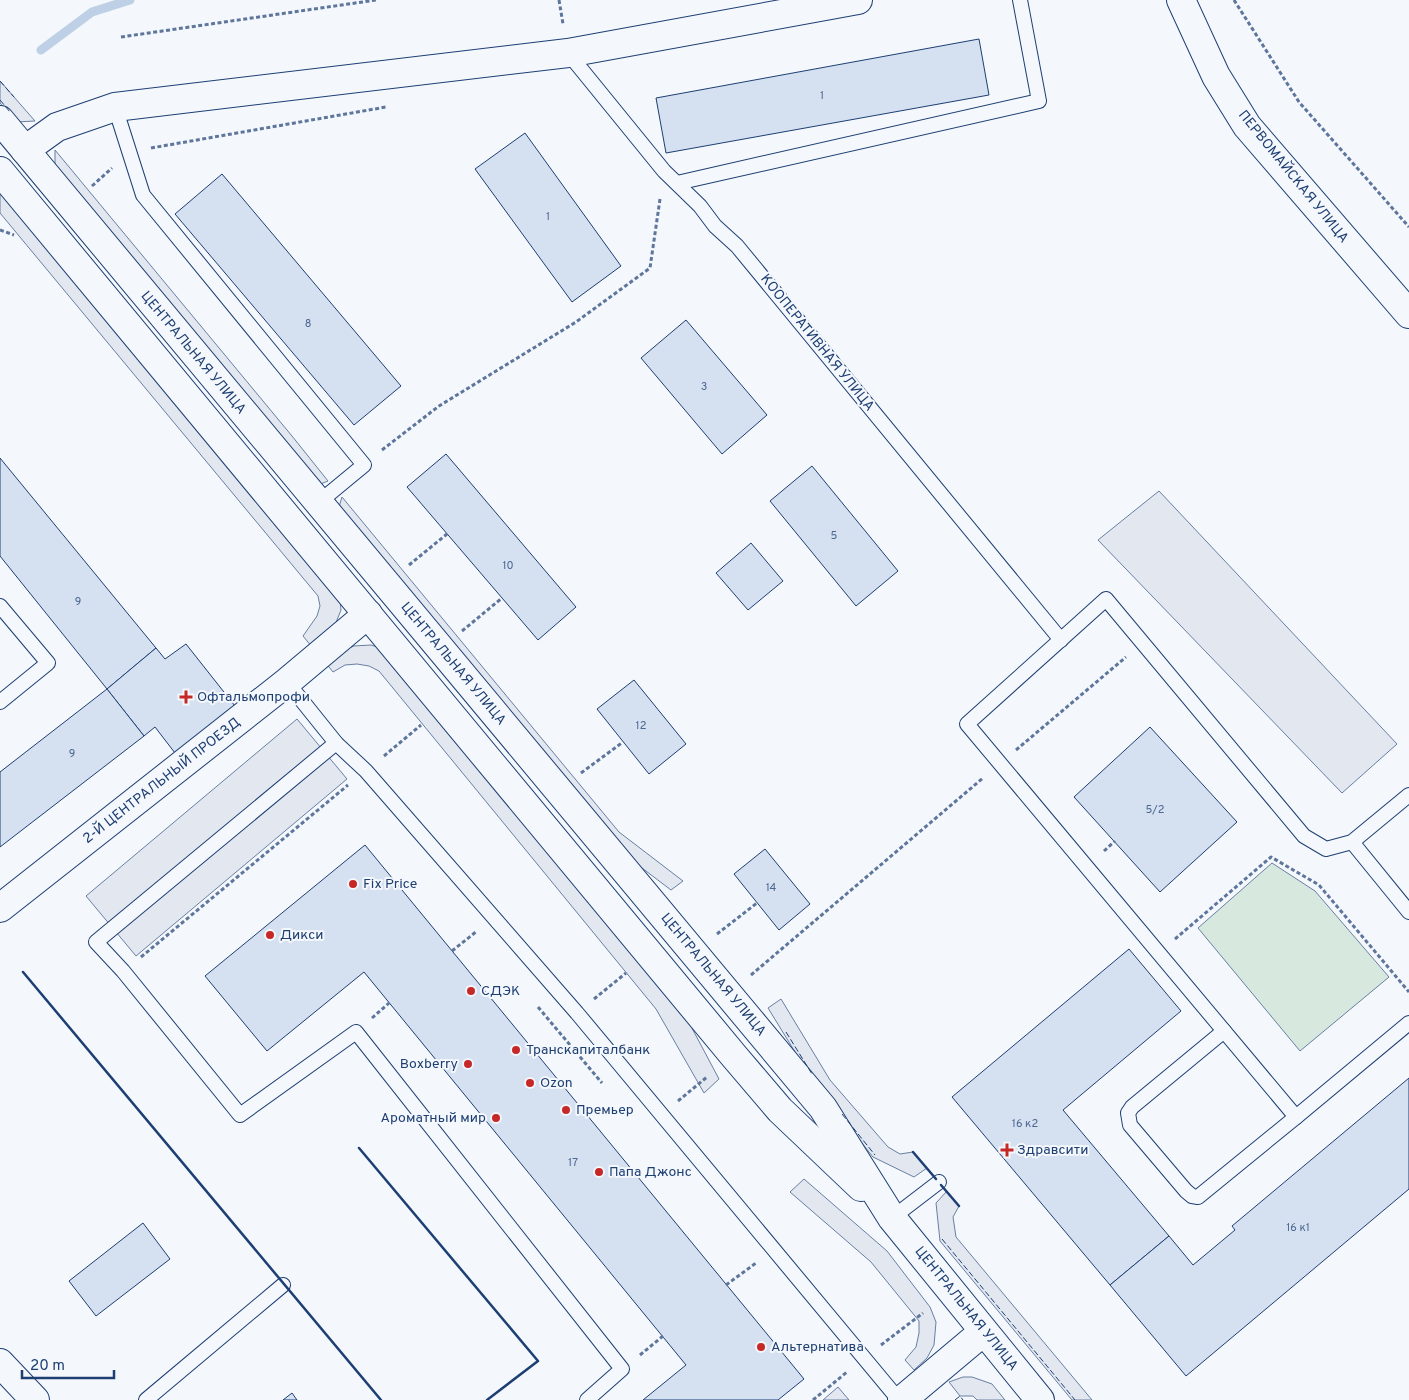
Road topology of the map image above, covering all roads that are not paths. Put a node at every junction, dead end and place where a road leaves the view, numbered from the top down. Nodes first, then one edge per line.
1 (858, 0) edge
2 (1020, 0) edge
3 (1181, 0) edge
4 (568, 52) junction
5 (115, 107) junction
6 (0, 120) edge
7 (25, 150) junction
8 (0, 171) edge
9 (676, 183) junction
10 (1409, 314) edge
11 (318, 504) junction
12 (0, 606) edge
13 (368, 614) junction
14 (1061, 640) junction
15 (287, 682) junction
16 (0, 702) edge
17 (336, 743) junction
18 (1409, 795) edge
19 (1352, 842) junction
20 (0, 908) edge
21 (1409, 912) edge
22 (1409, 1023) edge
23 (1224, 1031) junction
24 (1296, 1117) junction
25 (939, 1182) dead end
26 (892, 1218) junction
27 (283, 1286) dead end
28 (983, 1332) junction
29 (0, 1363) edge
30 (35, 1400) edge
31 (146, 1400) edge
32 (587, 1400) edge
33 (900, 1400) edge
34 (1040, 1400) edge

1 - 4 main road
2 - 9 lane
3 - 10 main road, ПЕРВОМАЙСКАЯ УЛИЦА
4 - 5 main road
4 - 9 lane, КООПЕРАТИВНАЯ УЛИЦА
5 - 7 main road
5 - 11 lane
6 - 7 main road, ЦЕНТРАЛЬНАЯ УЛИЦА
7 - 11 main road, ЦЕНТРАЛЬНАЯ УЛИЦА
8 - 13 main road, ЦЕНТРАЛЬНАЯ УЛИЦА
9 - 14 lane, КООПЕРАТИВНАЯ УЛИЦА
11 - 26 main road, ЦЕНТРАЛЬНАЯ УЛИЦА
12 - 16 lane
13 - 15 main road, 2-Й ЦЕНТРАЛЬНЫЙ ПРОЕЗД
13 - 26 main road, ЦЕНТРАЛЬНАЯ УЛИЦА
14 - 19 lane
14 - 23 lane
15 - 17 lane
15 - 20 main road, 2-Й ЦЕНТРАЛЬНЫЙ ПРОЕЗД
17 - 32 lane
17 - 33 lane
18 - 19 lane
19 - 21 lane
22 - 24 lane
23 - 24 lane
23 - 24 lane
25 - 26 lane
26 - 28 main road, ЦЕНТРАЛЬНАЯ УЛИЦА
27 - 31 lane
28 - 33 main road
28 - 34 main road, ЦЕНТРАЛЬНАЯ УЛИЦА
29 - 30 main road

